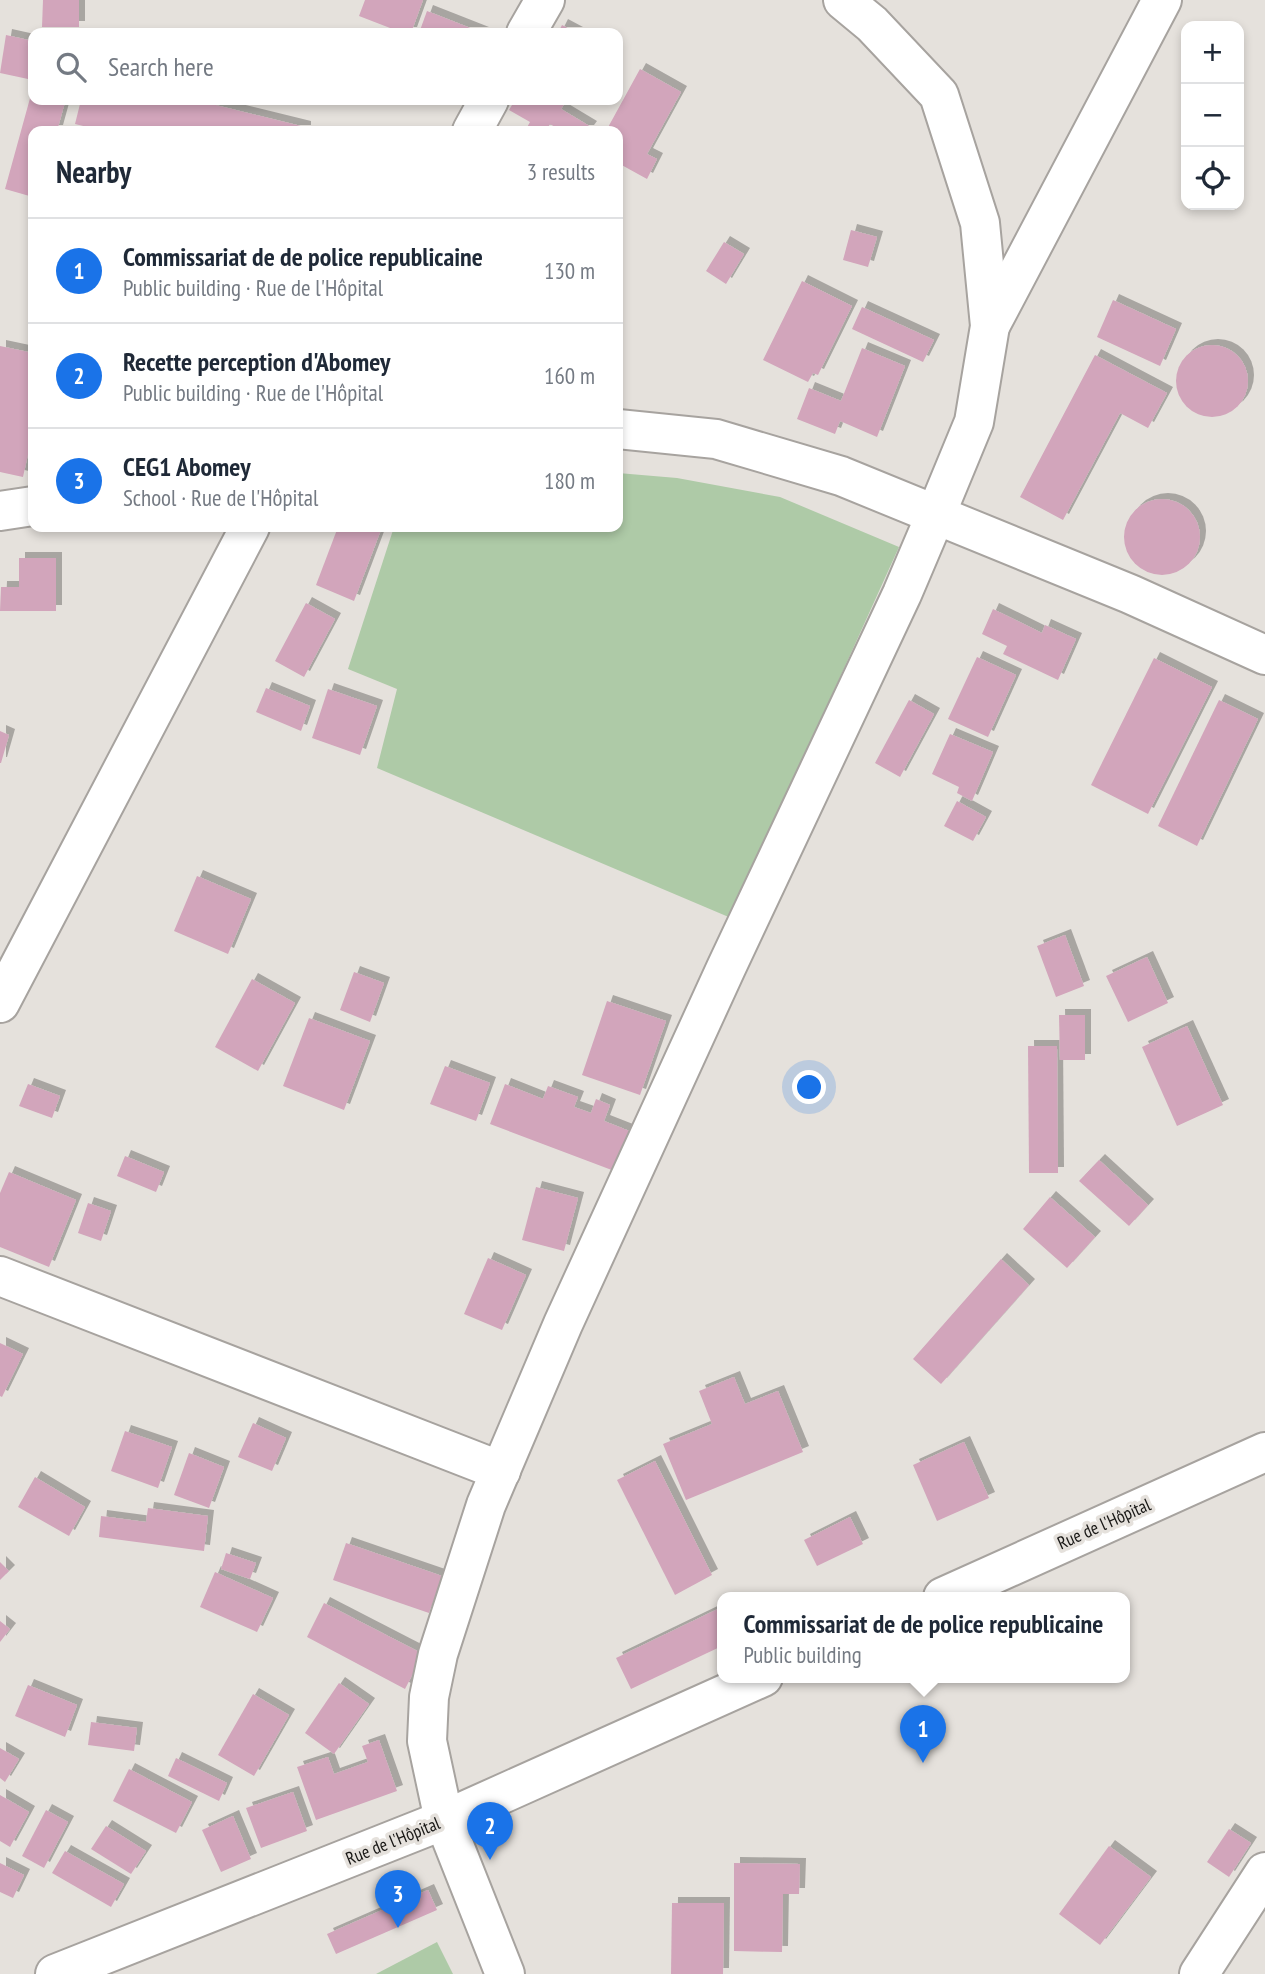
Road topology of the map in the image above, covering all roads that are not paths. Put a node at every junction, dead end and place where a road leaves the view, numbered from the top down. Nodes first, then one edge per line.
1 (545, 0) edge
2 (844, 0) edge
3 (1162, 0) edge
4 (529, 28) edge
5 (486, 105) edge
6 (475, 126) edge
7 (990, 326) junction
8 (623, 430) edge
9 (28, 507) edge
10 (0, 511) edge
11 (936, 514) junction
12 (247, 532) edge
13 (1265, 655) edge
14 (0, 1003) edge
15 (0, 1276) edge
16 (1265, 1452) edge
17 (500, 1471) junction
18 (954, 1592) edge
19 (750, 1683) edge
20 (444, 1820) junction
21 (1265, 1872) edge
22 (55, 1974) edge
23 (505, 1974) edge
24 (1199, 1974) edge

1 - 4 street
2 - 7 street
3 - 7 street
5 - 6 street
7 - 11 street
8 - 11 street
9 - 10 street
11 - 13 street
11 - 17 street
12 - 14 street
15 - 17 street
16 - 18 street, Rue de l'Hôpital
17 - 20 street
19 - 20 street, Rue de l'Hôpital
20 - 22 street, Rue de l'Hôpital
20 - 23 street
21 - 24 street

